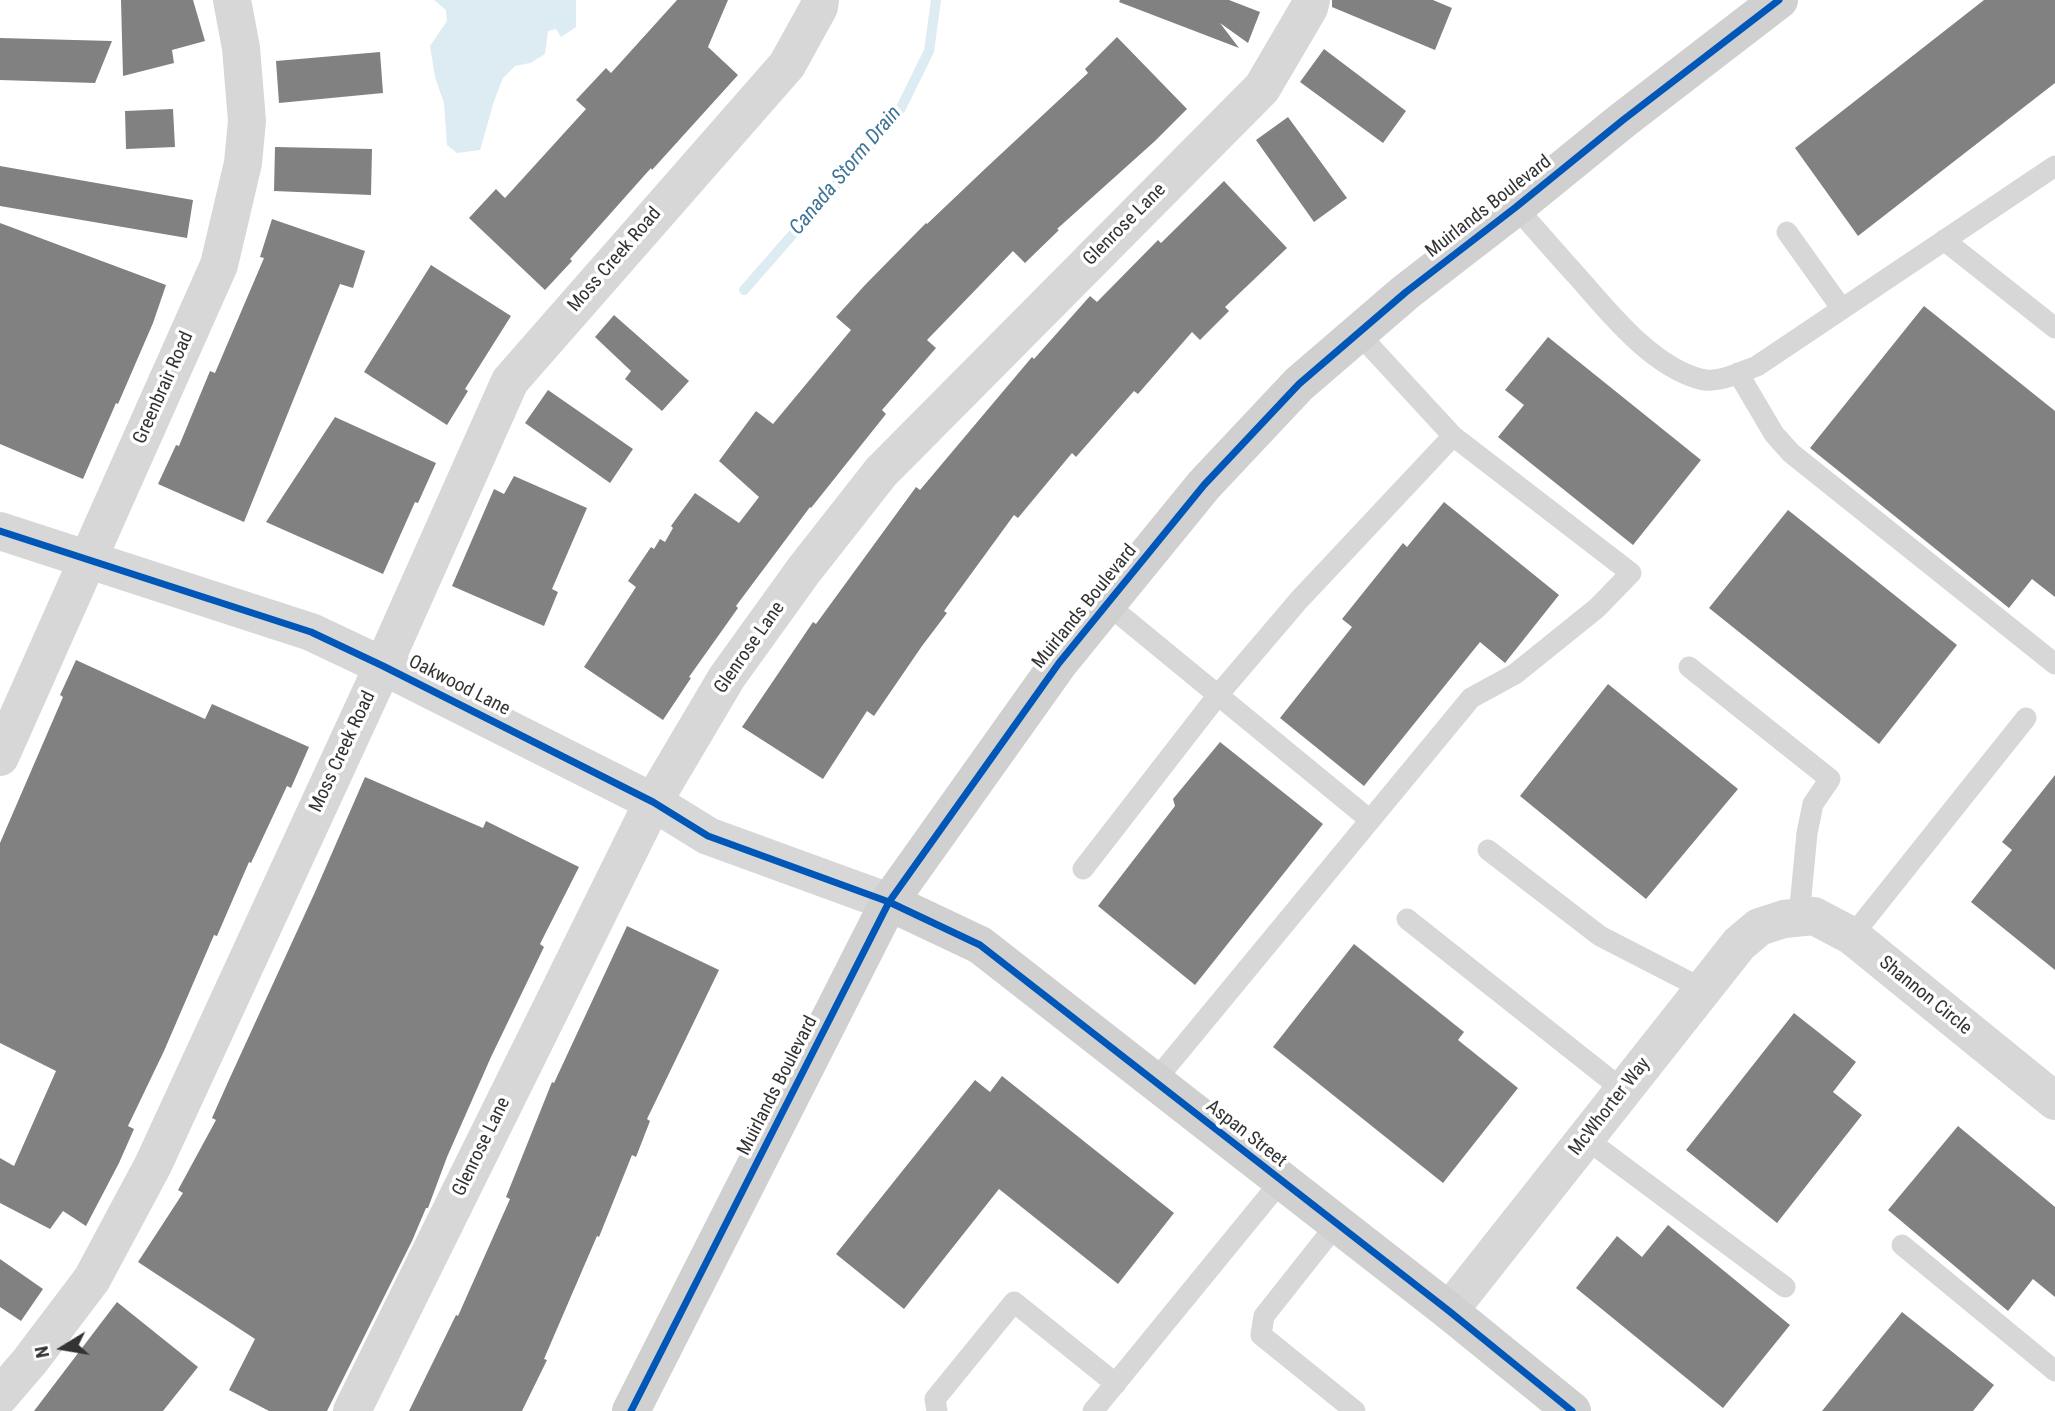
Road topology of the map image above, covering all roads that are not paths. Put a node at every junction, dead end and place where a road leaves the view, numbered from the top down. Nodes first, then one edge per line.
1 (232, 0) edge
2 (820, 0) edge
3 (1311, 0) edge
4 (1779, 0) edge
5 (2055, 166) edge
6 (1516, 207) junction
7 (1787, 232) dead end
8 (1944, 240) junction
9 (1842, 309) junction
10 (2055, 328) edge
11 (1358, 333) junction
12 (1738, 373) junction
13 (1453, 436) junction
14 (0, 531) edge
15 (88, 559) junction
16 (1107, 604) junction
17 (2055, 664) edge
18 (383, 666) junction
19 (1689, 667) dead end
20 (1218, 695) junction
21 (2026, 718) dead end
22 (0, 757) edge
23 (653, 802) junction
24 (1370, 820) junction
25 (1488, 850) dead end
26 (1083, 869) dead end
27 (889, 902) junction
28 (1792, 918) junction
29 (1407, 919) dead end
30 (1852, 936) junction
31 (1703, 989) junction
32 (1154, 1082) junction
33 (1623, 1090) junction
34 (2055, 1101) edge
35 (1585, 1138) junction
36 (1281, 1181) junction
37 (1336, 1224) junction
38 (1902, 1245) dead end
39 (1785, 1287) dead end
40 (1449, 1311) junction
41 (2055, 1371) edge
42 (1115, 1384) junction
43 (0, 1396) edge
44 (1552, 1405) edge
45 (352, 1411) edge
46 (631, 1411) edge
47 (937, 1411) edge
48 (1093, 1411) edge
49 (1355, 1411) edge

1 - 15 street, Greenbrair Road
2 - 18 street, Moss Creek Road
3 - 23 street, Glenrose Lane
4 - 6 main road, Muirlands Boulevard
5 - 8 lane
6 - 11 main road, Muirlands Boulevard
6 - 12 lane
7 - 9 lane
8 - 9 lane
8 - 10 lane
9 - 12 lane
11 - 13 lane
11 - 16 main road, Muirlands Boulevard
12 - 17 lane
13 - 20 lane
13 - 24 lane
14 - 15 street, Oakwood Lane
15 - 18 street, Oakwood Lane
15 - 22 street, Greenbrair Road
16 - 20 lane
16 - 27 main road, Muirlands Boulevard
18 - 23 street, Oakwood Lane
18 - 43 street, Moss Creek Road
19 - 28 lane
20 - 24 lane
20 - 26 lane
21 - 30 lane
23 - 27 street, Oakwood Lane
23 - 45 street, Glenrose Lane
24 - 32 lane
25 - 31 lane
27 - 32 main road, Aspan Street
27 - 46 main road, Muirlands Boulevard
28 - 30 street, Shannon Circle
28 - 31 street, McWhorter Way
29 - 33 lane
30 - 34 street, Shannon Circle
31 - 33 street, McWhorter Way
32 - 36 main road, Aspan Street
33 - 35 street, McWhorter Way
35 - 39 lane
35 - 40 street, McWhorter Way
36 - 37 main road, Aspan Street
36 - 42 lane
37 - 40 main road, Aspan Street
37 - 49 lane
38 - 41 lane
40 - 44 main road, Aspan Street
42 - 47 lane
42 - 48 lane

